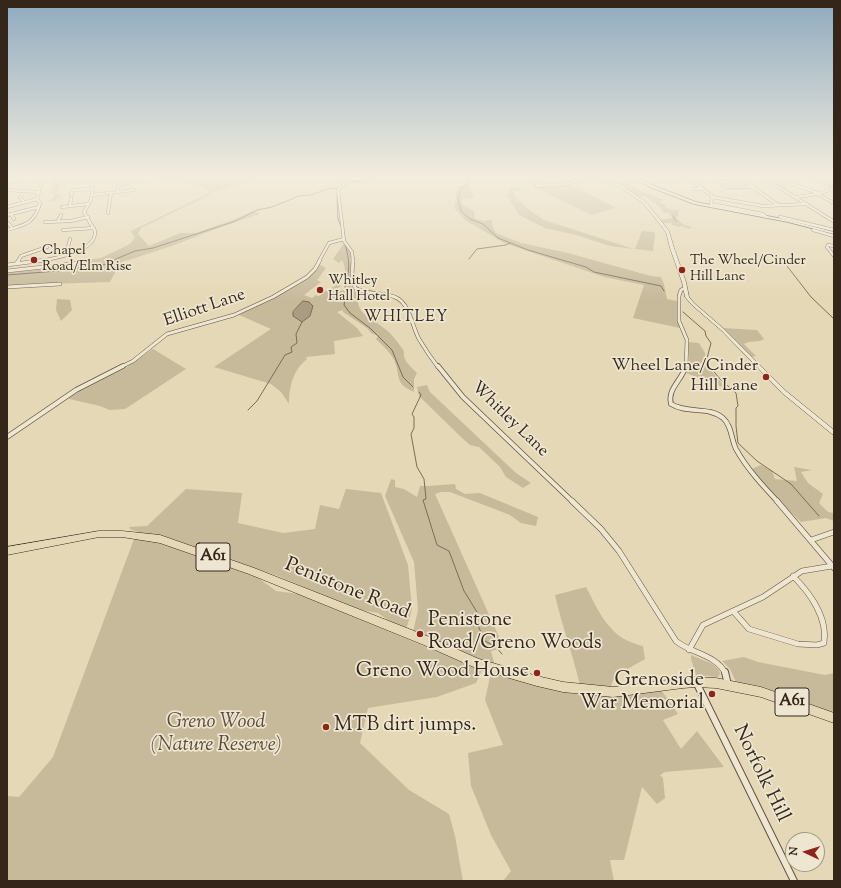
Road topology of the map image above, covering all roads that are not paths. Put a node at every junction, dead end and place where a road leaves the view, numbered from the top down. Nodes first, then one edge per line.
1 (35, 217) edge
2 (60, 217) edge
3 (86, 217) edge
4 (88, 217) edge
5 (340, 217) edge
6 (656, 217) edge
7 (768, 217) edge
8 (782, 217) edge
9 (827, 217) edge
10 (58, 221) junction
11 (834, 221) edge
12 (45, 222) dead end
13 (8, 223) edge
14 (12, 228) junction
15 (94, 228) junction
16 (826, 229) junction
17 (7, 230) edge
18 (62, 230) dead end
19 (813, 230) dead end
20 (834, 230) edge
21 (834, 234) edge
22 (70, 238) dead end
23 (344, 239) junction
24 (834, 246) edge
25 (46, 248) dead end
26 (74, 252) junction
27 (834, 256) edge
28 (88, 262) dead end
29 (16, 264) junction
30 (7, 265) edge
31 (7, 271) edge
32 (60, 284) dead end
33 (7, 287) edge
34 (685, 288) junction
35 (834, 433) edge
36 (7, 437) edge
37 (834, 532) edge
38 (811, 540) junction
39 (7, 551) edge
40 (833, 567) edge
41 (793, 576) junction
42 (733, 611) junction
43 (689, 650) junction
44 (696, 682) junction
45 (728, 686) junction
46 (834, 718) edge
47 (794, 881) edge

1 - 14 street
2 - 10 street
3 - 10 street
4 - 15 street
5 - 23 street, Whitley Lane
6 - 34 street
7 - 16 main road
8 - 16 street
9 - 11 street
10 - 12 street
11 - 16 street
13 - 14 street
14 - 17 street
15 - 18 street
15 - 26 street
16 - 20 street
16 - 21 main road
19 - 21 street
22 - 26 street
23 - 36 street, Elliott Lane
23 - 43 street, Whitley Lane
24 - 27 street
25 - 29 street
26 - 29 street
28 - 31 street
29 - 30 street
32 - 33 street
34 - 35 street
34 - 38 street
37 - 38 street
38 - 40 street
39 - 44 highway, Penistone Road / A61
40 - 41 street
41 - 42 street
41 - 42 street
42 - 43 street
43 - 45 street, Whitley Lane
44 - 45 highway, A61
44 - 47 street, Norfolk Hill
45 - 46 highway, A61

